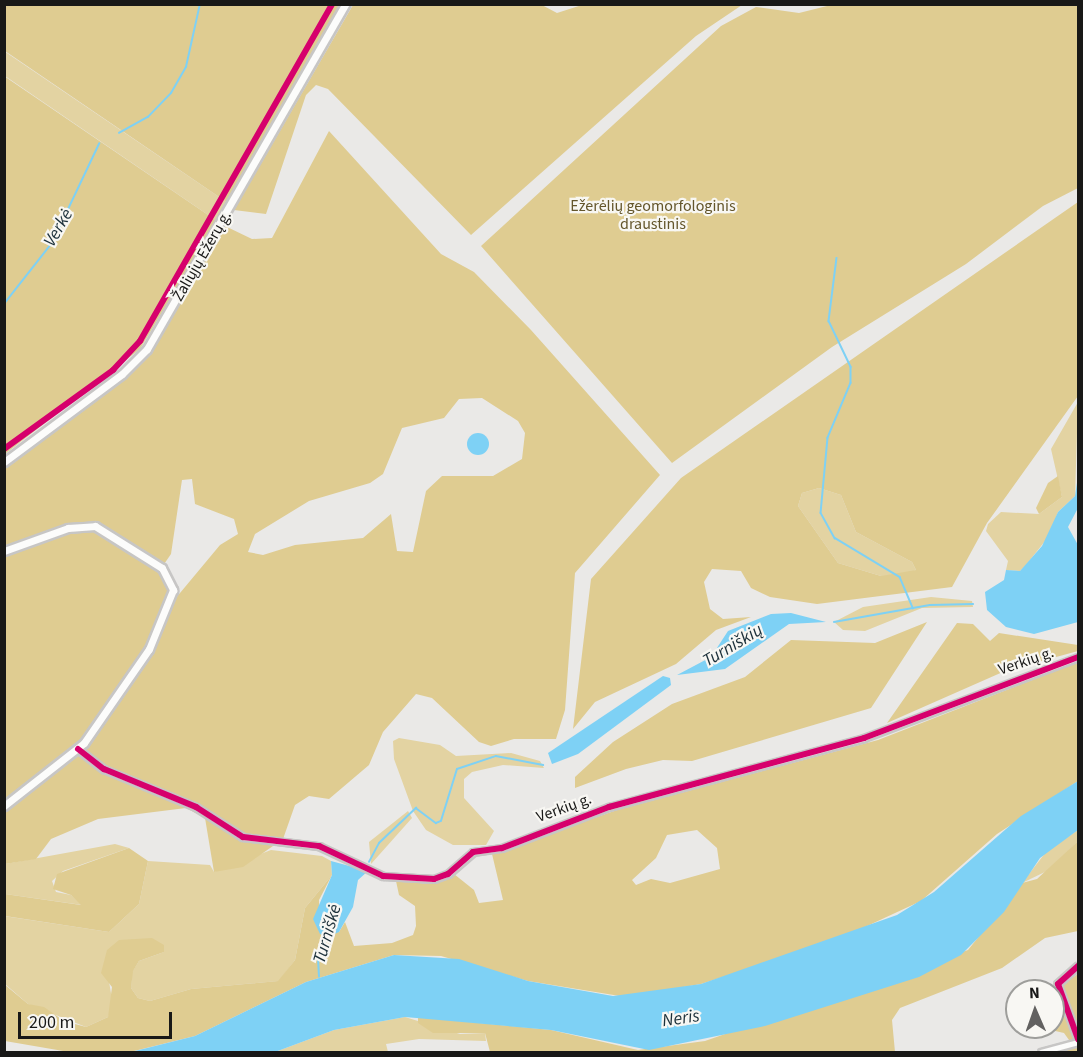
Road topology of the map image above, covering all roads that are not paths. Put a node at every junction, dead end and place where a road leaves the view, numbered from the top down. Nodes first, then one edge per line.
1 (345, 4) edge
2 (4, 462) edge
3 (4, 551) edge
4 (1078, 657) edge
5 (78, 749) junction
6 (4, 806) edge
7 (1078, 966) edge
8 (1078, 1041) edge
9 (1041, 1053) edge

1 - 2 main road, Žaliųjų Ežerų g.
3 - 5 main road
4 - 5 street, Verkių g.
5 - 6 main road
7 - 8 street
8 - 9 street

